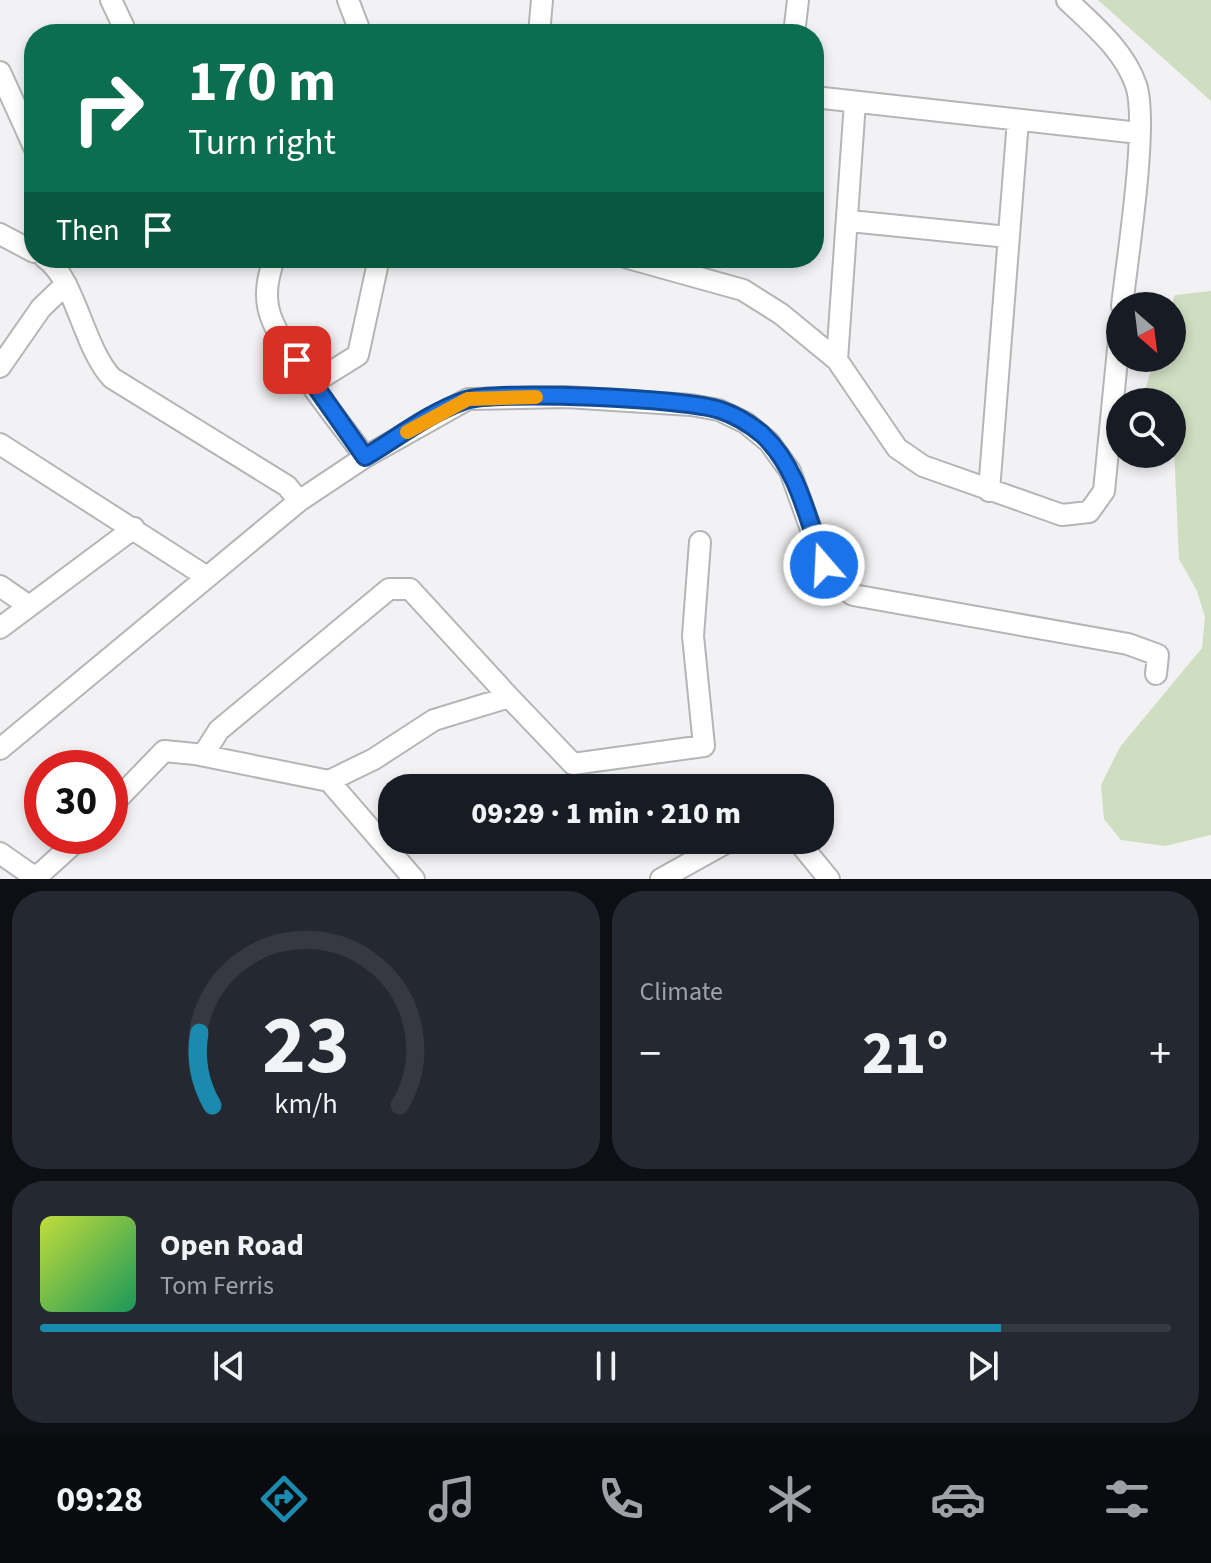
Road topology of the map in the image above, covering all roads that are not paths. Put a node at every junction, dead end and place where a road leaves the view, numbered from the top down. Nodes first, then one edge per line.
1 (111, 0) edge
2 (348, 0) edge
3 (542, 0) edge
4 (798, 0) edge
5 (1067, 0) edge
6 (122, 24) edge
7 (357, 24) edge
8 (540, 24) edge
9 (795, 24) edge
10 (0, 72) edge
11 (824, 98) edge
12 (855, 102) junction
13 (1018, 120) junction
14 (24, 125) edge
15 (1139, 133) junction
16 (850, 221) junction
17 (0, 234) edge
18 (1008, 237) junction
19 (24, 247) edge
20 (53, 268) edge
21 (271, 268) edge
22 (377, 268) edge
23 (664, 268) edge
24 (66, 284) junction
25 (1123, 292) edge
26 (837, 360) junction
27 (0, 367) edge
28 (1116, 372) edge
29 (313, 383) junction
30 (0, 444) edge
31 (365, 457) junction
32 (989, 491) junction
33 (299, 501) junction
34 (134, 528) junction
35 (700, 542) dead end
36 (207, 577) junction
37 (0, 586) edge
38 (29, 606) junction
39 (0, 628) edge
40 (1156, 674) dead end
41 (509, 697) junction
42 (0, 749) edge
43 (203, 755) junction
44 (329, 781) junction
45 (128, 788) edge
46 (0, 853) edge
47 (62, 854) edge
48 (706, 854) edge
49 (808, 854) edge
50 (414, 879) edge
51 (661, 879) edge
52 (829, 879) edge

1 - 6 street
2 - 7 street
3 - 8 street
4 - 9 street
5 - 15 street
10 - 14 street
11 - 12 street
12 - 13 street
12 - 16 street
13 - 15 street
13 - 18 street
15 - 25 street
16 - 18 street
16 - 26 street
17 - 19 street
18 - 32 street
20 - 24 street
21 - 29 street
22 - 29 street
23 - 26 street
24 - 27 street
24 - 33 street
26 - 32 street
28 - 32 street
29 - 31 street
30 - 34 street
31 - 33 street
31 - 40 street
33 - 36 street
34 - 36 street
34 - 38 street
35 - 41 street
36 - 42 street
37 - 38 street
38 - 39 street
41 - 43 street
41 - 44 street
43 - 44 street
43 - 45 street
44 - 50 street
46 - 47 street
48 - 51 street
49 - 52 street

